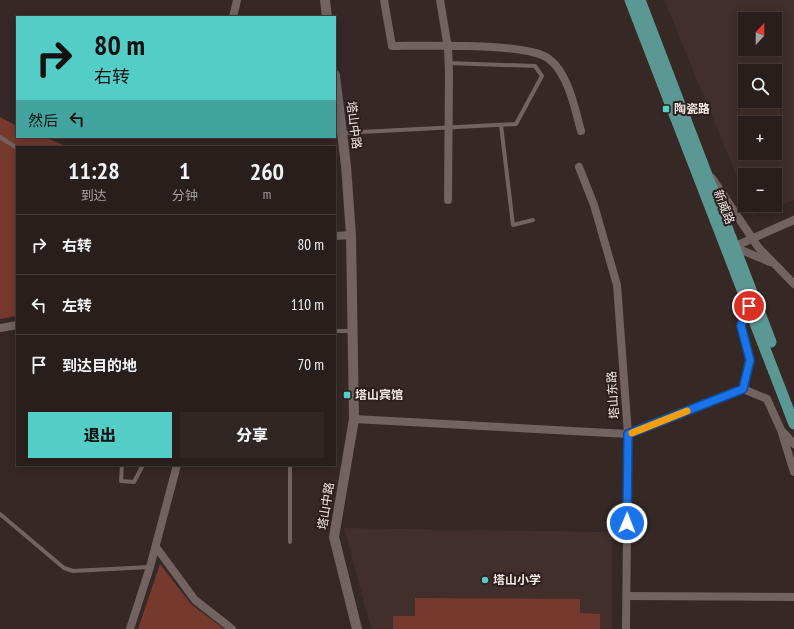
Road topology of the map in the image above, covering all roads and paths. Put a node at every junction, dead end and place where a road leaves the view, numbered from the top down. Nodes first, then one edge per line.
1 (238, 0) edge
2 (325, 0) edge
3 (384, 0) edge
4 (440, 0) edge
5 (630, 0) edge
6 (640, 0) edge
7 (233, 16) edge
8 (327, 16) edge
9 (447, 45) junction
10 (447, 63) junction
11 (336, 83) edge
12 (501, 125) junction
13 (448, 127) junction
14 (582, 131) dead end
15 (342, 133) junction
16 (0, 137) edge
17 (16, 147) edge
18 (579, 167) dead end
19 (706, 169) junction
20 (448, 200) dead end
21 (533, 220) dead end
22 (794, 220) edge
23 (351, 235) junction
24 (336, 236) edge
25 (751, 238) junction
26 (730, 248) junction
27 (775, 263) junction
28 (794, 284) edge
29 (749, 306) junction
30 (16, 325) edge
31 (0, 328) edge
32 (336, 331) edge
33 (352, 331) junction
34 (743, 389) junction
35 (794, 403) edge
36 (354, 419) junction
37 (794, 424) edge
38 (781, 430) junction
39 (628, 434) junction
40 (794, 444) edge
41 (122, 466) edge
42 (142, 466) edge
43 (177, 466) edge
44 (290, 466) edge
45 (794, 472) edge
46 (0, 514) edge
47 (290, 542) dead end
48 (156, 547) junction
49 (150, 567) junction
50 (627, 596) junction
51 (794, 597) edge
52 (130, 629) edge
53 (232, 629) edge
54 (357, 629) edge
55 (626, 629) edge

1 - 7 street
2 - 8 street
3 - 9 street
4 - 9 street
5 - 26 main road, 新威路
6 - 19 main road, 新威路
9 - 10 street
9 - 14 street
10 - 12 lane
10 - 13 street
11 - 15 street, 塔山中路
12 - 13 lane
12 - 21 lane
13 - 15 lane
13 - 20 street
15 - 23 street, 塔山中路
16 - 17 lane
18 - 39 street, 塔山东路
19 - 25 street
19 - 26 main road, 新威路
22 - 25 street
23 - 24 street
23 - 33 street, 塔山中路
25 - 26 street
25 - 27 street
26 - 27 street
26 - 29 main road, 新威路
26 - 35 main road, 新威路
27 - 28 street
29 - 34 street
29 - 37 main road, 新威路
30 - 31 street
32 - 33 lane
33 - 36 street, 塔山中路
34 - 38 street
34 - 39 street
36 - 39 street
36 - 54 street, 塔山中路
38 - 40 street
38 - 45 street
39 - 50 street, 塔山东路
41 - 42 lane
43 - 48 street
44 - 47 lane
46 - 49 lane
48 - 49 street
48 - 53 street
49 - 52 street
50 - 51 street
50 - 55 street, 塔山东路

